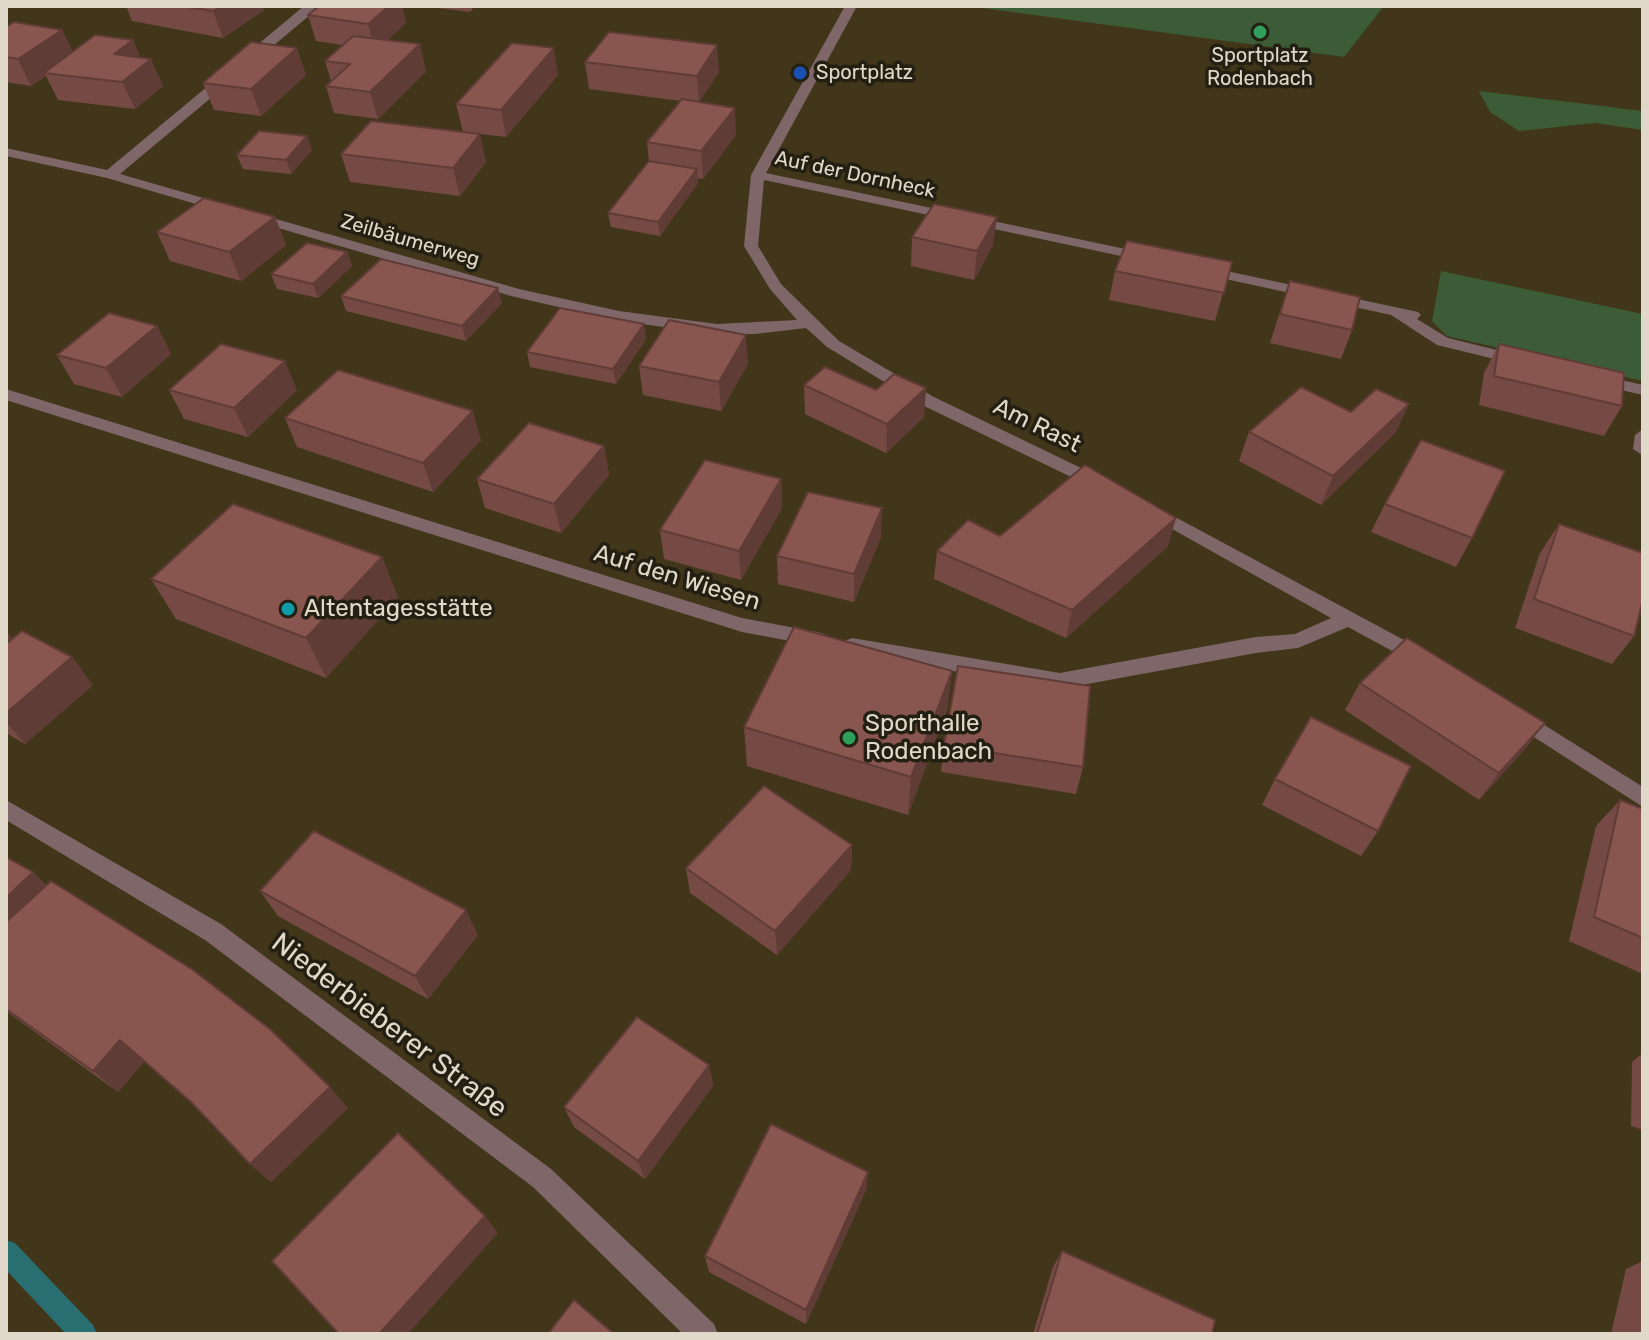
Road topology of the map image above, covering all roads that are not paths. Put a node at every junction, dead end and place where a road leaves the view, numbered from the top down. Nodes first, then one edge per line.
1 (310, 6) edge
2 (851, 6) edge
3 (6, 152) edge
4 (110, 175) junction
5 (758, 175) junction
6 (1161, 261) edge
7 (1192, 268) edge
8 (1394, 311) junction
9 (1413, 315) dead end
10 (809, 323) junction
11 (1535, 364) edge
12 (1582, 375) edge
13 (1643, 390) edge
14 (6, 394) edge
15 (1643, 435) edge
16 (1642, 449) edge
17 (1349, 618) junction
18 (1446, 671) edge
19 (1499, 704) edge
20 (1643, 798) edge
21 (6, 809) edge
22 (704, 1334) edge

1 - 4 street
2 - 5 street, Am Rast
3 - 4 street, Zeilbäumerweg
4 - 10 street, Zeilbäumerweg
5 - 6 street, Auf der Dornheck
5 - 10 street, Am Rast
7 - 8 street
8 - 9 street
8 - 11 street
10 - 17 street, Am Rast
12 - 13 street
14 - 17 street, Auf den Wiesen
15 - 16 street
17 - 18 street, Am Rast
19 - 20 street
21 - 22 street, Niederbieberer Straße

